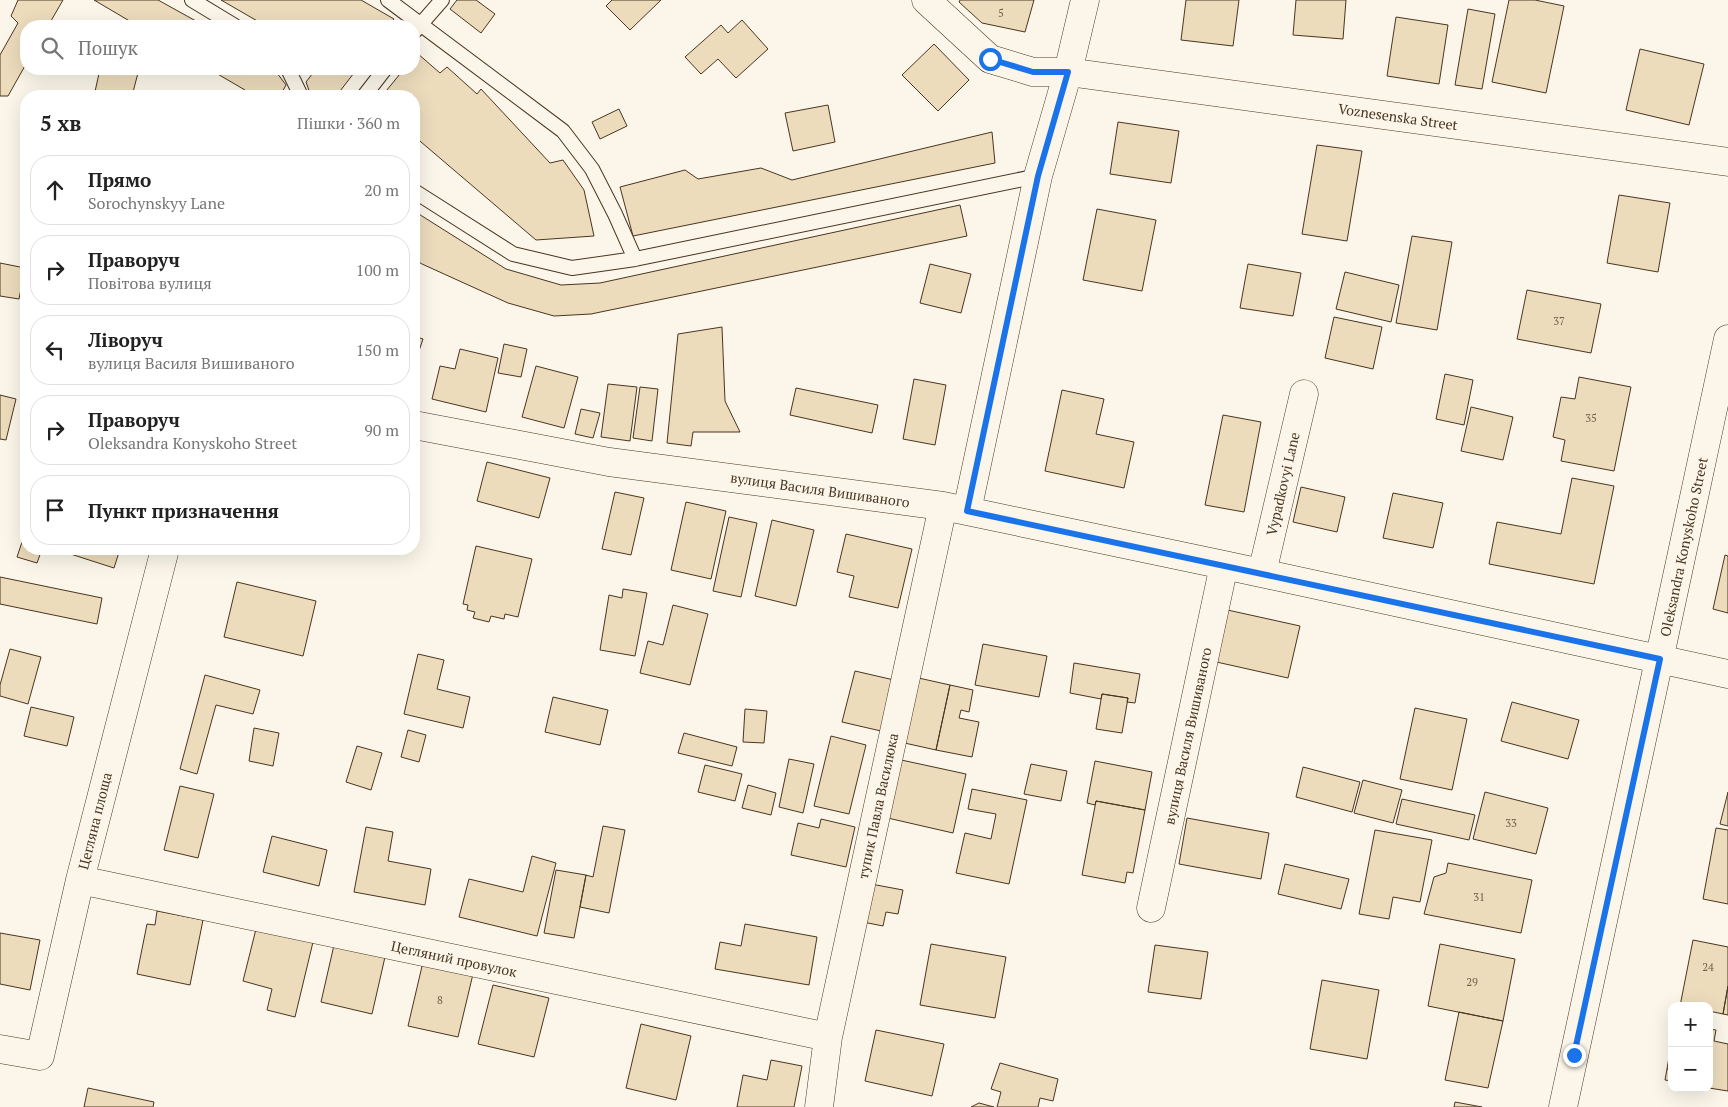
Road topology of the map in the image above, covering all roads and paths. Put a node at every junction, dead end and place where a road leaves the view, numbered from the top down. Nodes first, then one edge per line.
1 (192, 0) edge
2 (388, 0) edge
3 (442, 0) edge
4 (926, 0) edge
5 (1085, 0) edge
6 (225, 20) edge
7 (409, 20) edge
8 (420, 24) edge
9 (420, 29) edge
10 (1068, 72) junction
11 (291, 75) edge
12 (380, 75) edge
13 (298, 90) edge
14 (369, 90) edge
15 (1728, 162) edge
16 (1038, 176) junction
17 (420, 195) edge
18 (635, 259) junction
19 (1728, 339) edge
20 (1304, 394) dead end
21 (420, 426) edge
22 (955, 508) junction
23 (163, 555) edge
24 (1224, 565) junction
25 (1262, 573) junction
26 (1660, 659) junction
27 (1728, 674) edge
28 (80, 880) junction
29 (1152, 908) dead end
30 (828, 1037) junction
31 (0, 1049) edge
32 (819, 1107) edge
33 (1563, 1107) edge

1 - 6 lane
2 - 7 lane
3 - 8 lane
4 - 10 street, Voznesenska Street
5 - 10 street, тупик Павла Василюка
9 - 18 lane
10 - 15 street, Voznesenska Street
10 - 16 street, тупик Павла Василюка
11 - 13 lane
12 - 14 lane
16 - 18 lane
16 - 22 street, тупик Павла Василюка
17 - 18 lane
19 - 26 street, Oleksandra Konyskoho Street
20 - 25 street, Vypadkovyi Lane
21 - 22 street, вулиця Василя Вишиваного
22 - 24 street, вулиця Василя Вишиваного
22 - 30 street, тупик Павла Василюка
23 - 28 street, Цегляна площа
24 - 25 street, вулиця Василя Вишиваного
24 - 29 street, вулиця Василя Вишиваного
25 - 26 street, вулиця Василя Вишиваного
26 - 27 street, вулиця Василя Вишиваного
26 - 33 street, Oleksandra Konyskoho Street
28 - 30 street, Цегляний провулок
28 - 31 street, Цегляна площа
30 - 32 street, тупик Павла Василюка

